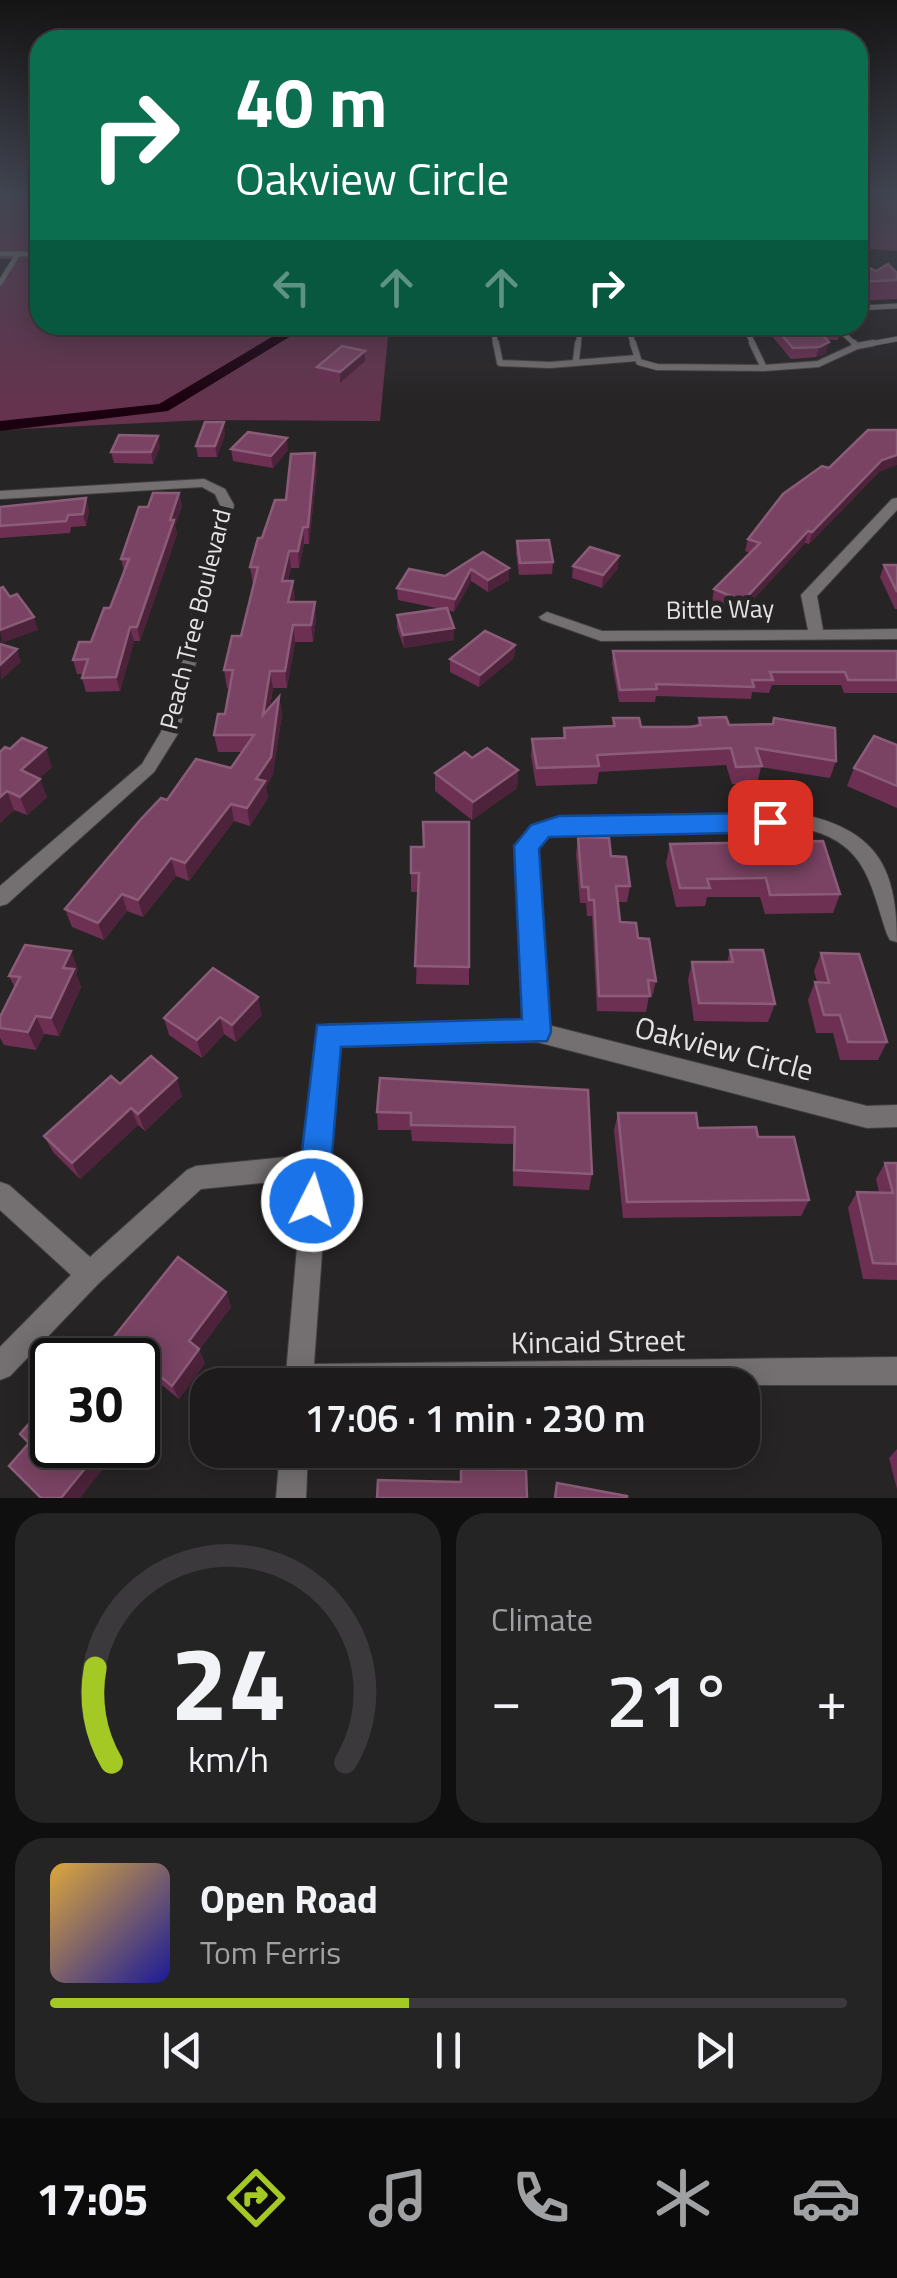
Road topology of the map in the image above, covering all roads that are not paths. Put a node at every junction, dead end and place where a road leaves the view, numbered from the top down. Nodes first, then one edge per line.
1 (897, 306) edge
2 (868, 307) edge
3 (494, 335) edge
4 (579, 335) edge
5 (629, 335) edge
6 (749, 335) edge
7 (845, 335) edge
8 (897, 339) edge
9 (857, 346) junction
10 (637, 358) junction
11 (576, 360) junction
12 (764, 368) junction
13 (0, 495) edge
14 (897, 502) edge
15 (547, 617) dead end
16 (816, 633) junction
17 (897, 634) edge
18 (0, 898) edge
19 (897, 934) edge
20 (537, 1032) junction
21 (897, 1116) edge
22 (314, 1166) junction
23 (0, 1194) edge
24 (90, 1274) junction
25 (0, 1366) edge
26 (300, 1368) edge
27 (897, 1371) edge
28 (760, 1374) edge
29 (293, 1468) edge
30 (291, 1498) edge

1 - 2 lane
3 - 11 lane
4 - 11 lane
5 - 10 lane
6 - 12 lane
7 - 9 lane
8 - 9 lane
9 - 12 lane
10 - 11 lane
10 - 12 lane
13 - 18 street, Peach Tree Boulevard
14 - 16 street
15 - 16 street, Bittle Way
16 - 17 street, Bittle Way
19 - 20 street
20 - 21 street, Oakview Circle
20 - 22 street, Oakview Circle
22 - 24 street
22 - 26 street
23 - 24 street
24 - 25 street
27 - 28 street, Kincaid Street
29 - 30 street

